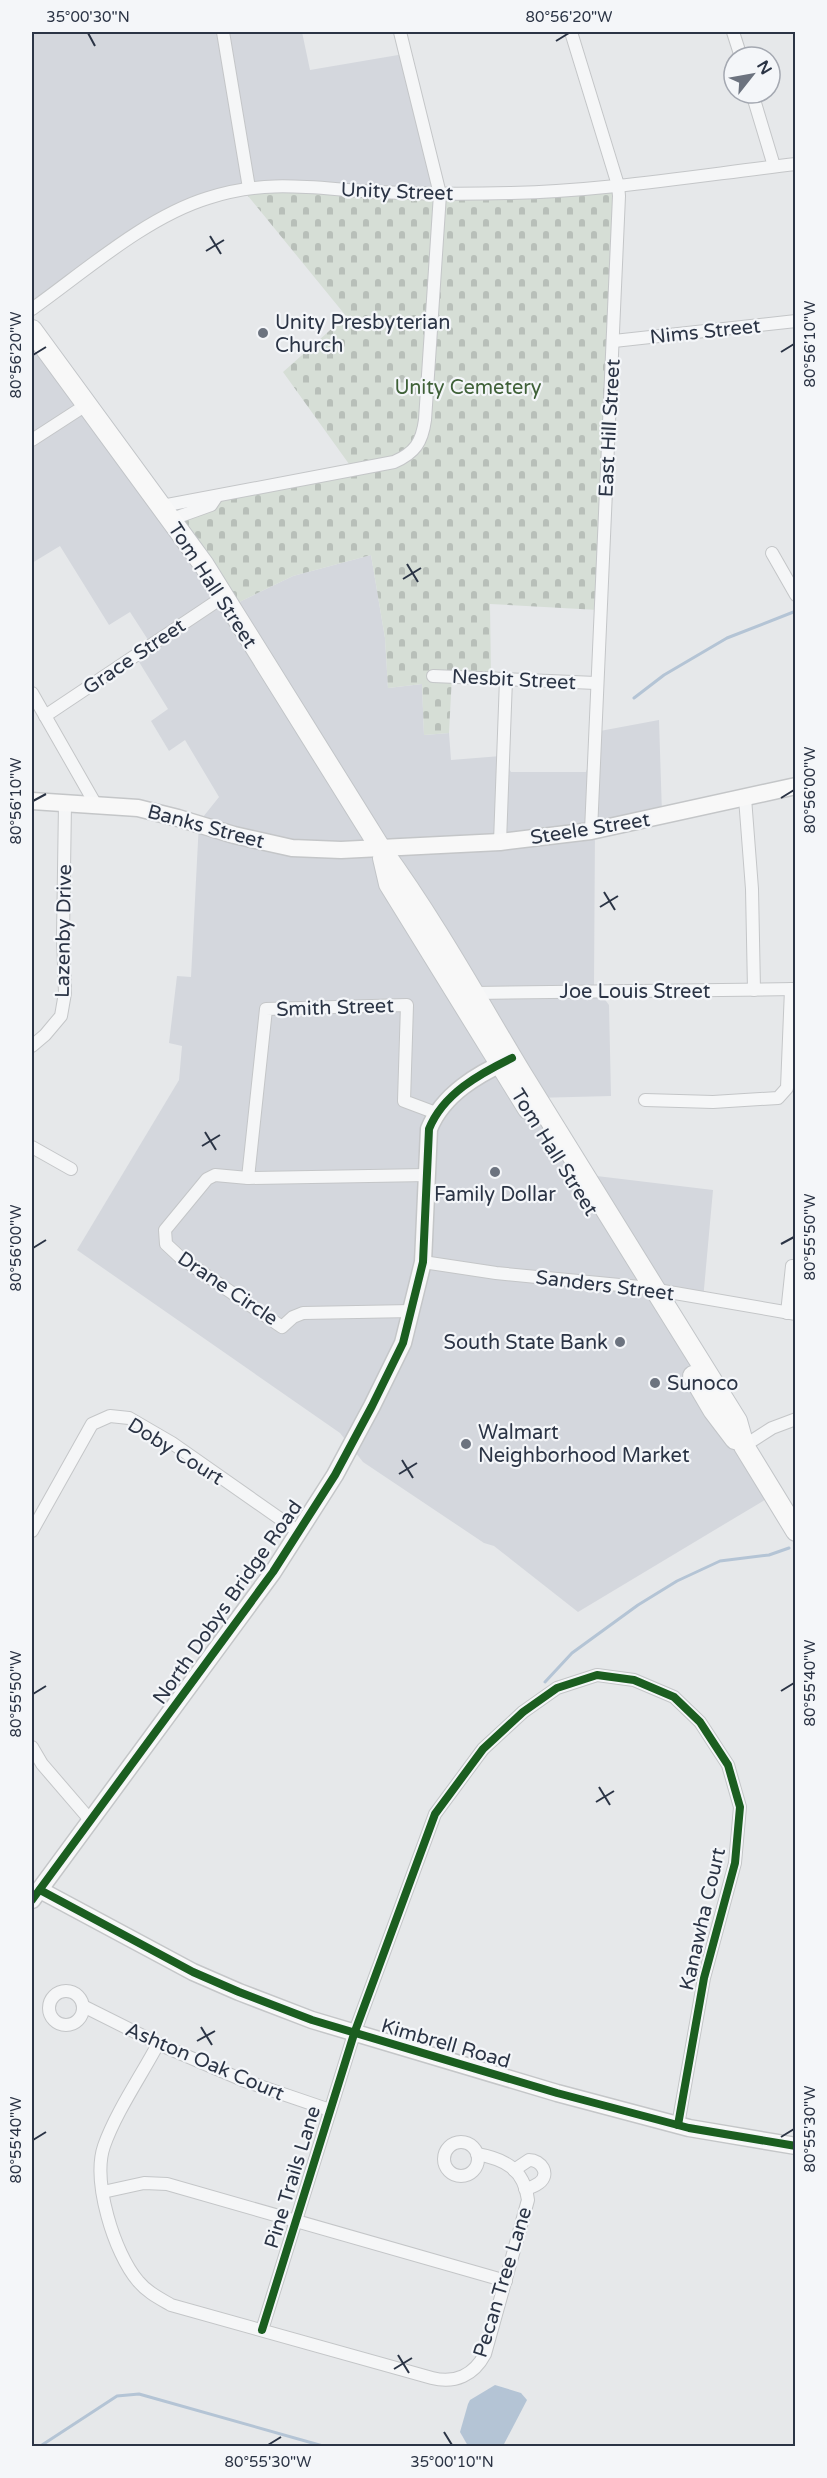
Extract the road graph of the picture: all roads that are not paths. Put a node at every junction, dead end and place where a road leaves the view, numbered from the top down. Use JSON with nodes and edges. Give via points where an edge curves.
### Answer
{"nodes":[{"id":1,"x":223,"y":32,"type":"edge"},
{"id":2,"x":400,"y":32,"type":"edge"},
{"id":3,"x":571,"y":32,"type":"edge"},
{"id":4,"x":756,"y":105,"type":"edge"},
{"id":5,"x":795,"y":164,"type":"edge"},
{"id":6,"x":774,"y":166,"type":"junction"},
{"id":7,"x":618,"y":185,"type":"junction"},
{"id":8,"x":249,"y":188,"type":"junction"},
{"id":9,"x":440,"y":194,"type":"junction"},
{"id":10,"x":32,"y":309,"type":"edge"},
{"id":11,"x":795,"y":321,"type":"edge"},
{"id":12,"x":32,"y":330,"type":"edge"},
{"id":13,"x":614,"y":341,"type":"junction"},
{"id":14,"x":86,"y":405,"type":"junction"},
{"id":15,"x":32,"y":440,"type":"edge"},
{"id":16,"x":167,"y":513,"type":"junction"},
{"id":17,"x":772,"y":554,"type":"dead end"},
{"id":18,"x":795,"y":595,"type":"edge"},
{"id":19,"x":224,"y":597,"type":"junction"},
{"id":20,"x":433,"y":676,"type":"dead end"},
{"id":21,"x":506,"y":679,"type":"junction"},
{"id":22,"x":596,"y":683,"type":"junction"},
{"id":23,"x":32,"y":693,"type":"edge"},
{"id":24,"x":45,"y":716,"type":"junction"},
{"id":25,"x":795,"y":786,"type":"edge"},
{"id":26,"x":745,"y":798,"type":"junction"},
{"id":27,"x":32,"y":801,"type":"edge"},
{"id":28,"x":65,"y":803,"type":"junction"},
{"id":29,"x":96,"y":805,"type":"junction"},
{"id":30,"x":591,"y":831,"type":"junction"},
{"id":31,"x":500,"y":842,"type":"junction"},
{"id":32,"x":381,"y":849,"type":"junction"},
{"id":33,"x":793,"y":989,"type":"edge"},
{"id":34,"x":754,"y":990,"type":"junction"},
{"id":35,"x":474,"y":993,"type":"junction"},
{"id":36,"x":32,"y":1046,"type":"edge"},
{"id":37,"x":506,"y":1061,"type":"junction"},
{"id":38,"x":645,"y":1100,"type":"dead end"},
{"id":39,"x":436,"y":1113,"type":"junction"},
{"id":40,"x":32,"y":1147,"type":"edge"},
{"id":41,"x":71,"y":1168,"type":"dead end"},
{"id":42,"x":427,"y":1175,"type":"junction"},
{"id":43,"x":248,"y":1178,"type":"junction"},
{"id":44,"x":423,"y":1262,"type":"junction"},
{"id":45,"x":792,"y":1266,"type":"dead end"},
{"id":46,"x":648,"y":1288,"type":"junction"},
{"id":47,"x":412,"y":1311,"type":"junction"},
{"id":48,"x":791,"y":1313,"type":"edge"},
{"id":49,"x":795,"y":1419,"type":"edge"},
{"id":50,"x":744,"y":1446,"type":"junction"},
{"id":51,"x":32,"y":1531,"type":"edge"},
{"id":52,"x":795,"y":1531,"type":"edge"},
{"id":53,"x":299,"y":1532,"type":"junction"},
{"id":54,"x":32,"y":1747,"type":"edge"},
{"id":55,"x":91,"y":1821,"type":"junction"},
{"id":56,"x":36,"y":1895,"type":"edge"},
{"id":57,"x":83,"y":2006,"type":"dead end"},
{"id":58,"x":354,"y":2034,"type":"junction"},
{"id":59,"x":158,"y":2044,"type":"junction"},
{"id":60,"x":330,"y":2110,"type":"junction"},
{"id":61,"x":678,"y":2125,"type":"junction"},
{"id":62,"x":795,"y":2145,"type":"edge"},
{"id":63,"x":477,"y":2154,"type":"dead end"},
{"id":64,"x":514,"y":2170,"type":"junction"},
{"id":65,"x":525,"y":2189,"type":"junction"},
{"id":66,"x":103,"y":2192,"type":"junction"},
{"id":67,"x":296,"y":2220,"type":"junction"},
{"id":68,"x":506,"y":2281,"type":"junction"},
{"id":69,"x":262,"y":2330,"type":"junction"}],
"edges":[{"from":1,"to":8,"type":"street"},
{"from":2,"to":9,"type":"street"},
{"from":3,"to":7,"type":"street","name":"East Hill Street"},
{"from":4,"to":6,"type":"street"},
{"from":5,"to":6,"type":"street","name":"Unity Street"},
{"from":6,"to":7,"type":"street","name":"Unity Street"},
{"from":7,"to":9,"type":"street","name":"Unity Street"},
{"from":7,"to":13,"type":"street","name":"East Hill Street"},
{"from":8,"to":9,"type":"street","name":"Unity Street","via":[[291,184]]},
{"from":8,"to":10,"type":"street","name":"Unity Street","via":[[208,198],[164,217]]},
{"from":9,"to":16,"type":"street","via":[[424,432],[414,451],[388,463],[217,496],[209,507]]},
{"from":11,"to":13,"type":"street","name":"Nims Street"},
{"from":12,"to":14,"type":"main road","name":"Tom Hall Street"},
{"from":13,"to":22,"type":"street","name":"East Hill Street"},
{"from":14,"to":15,"type":"street"},
{"from":14,"to":16,"type":"main road","name":"Tom Hall Street"},
{"from":16,"to":19,"type":"main road","name":"Tom Hall Street"},
{"from":17,"to":18,"type":"street"},
{"from":19,"to":24,"type":"street","name":"Grace Street"},
{"from":19,"to":32,"type":"main road","name":"Tom Hall Street"},
{"from":20,"to":21,"type":"street","name":"Nesbit Street"},
{"from":21,"to":22,"type":"street","name":"Nesbit Street"},
{"from":21,"to":31,"type":"street"},
{"from":22,"to":30,"type":"street","name":"East Hill Street"},
{"from":23,"to":24,"type":"street"},
{"from":24,"to":29,"type":"street"},
{"from":25,"to":26,"type":"street","name":"Steele Street"},
{"from":26,"to":30,"type":"street","name":"Steele Street"},
{"from":26,"to":34,"type":"street"},
{"from":27,"to":28,"type":"street","name":"Banks Street"},
{"from":28,"to":29,"type":"street","name":"Banks Street"},
{"from":28,"to":36,"type":"street","name":"Lazenby Drive","via":[[65,993],[61,1016]]},
{"from":29,"to":32,"type":"street","name":"Banks Street","via":[[138,808],[292,848]]},
{"from":30,"to":31,"type":"street","name":"Steele Street"},
{"from":31,"to":32,"type":"street","name":"Steele Street"},
{"from":32,"to":35,"type":"main road","name":"Tom Hall Street"},
{"from":32,"to":37,"type":"main road","name":"Tom Hall Street","via":[[389,884]]},
{"from":33,"to":34,"type":"street","name":"Joe Louis Street"},
{"from":33,"to":38,"type":"street","via":[[787,1088],[778,1098],[713,1102]]},
{"from":34,"to":35,"type":"street","name":"Joe Louis Street"},
{"from":35,"to":37,"type":"main road","name":"Tom Hall Street"},
{"from":37,"to":39,"type":"street","via":[[448,1098]]},
{"from":37,"to":46,"type":"main road","name":"Tom Hall Street"},
{"from":39,"to":42,"type":"street","name":"North Dobys Bridge Road","via":[[429,1129]]},
{"from":39,"to":43,"type":"street","name":"Smith Street","via":[[404,1101],[407,1005],[266,1009]]},
{"from":40,"to":41,"type":"street"},
{"from":42,"to":43,"type":"street"},
{"from":42,"to":44,"type":"street","name":"North Dobys Bridge Road"},
{"from":43,"to":47,"type":"street","name":"Drane Circle","via":[[215,1175],[207,1179],[165,1230],[166,1244],[282,1327],[303,1313]]},
{"from":44,"to":46,"type":"street","name":"Sanders Street"},
{"from":44,"to":47,"type":"street","name":"North Dobys Bridge Road"},
{"from":45,"to":48,"type":"street","name":"Sanders Street"},
{"from":46,"to":48,"type":"street","name":"Sanders Street"},
{"from":46,"to":50,"type":"main road","name":"Tom Hall Street","via":[[737,1421]]},
{"from":47,"to":53,"type":"street","name":"North Dobys Bridge Road","via":[[403,1343],[372,1406]]},
{"from":49,"to":50,"type":"street"},
{"from":50,"to":52,"type":"main road","name":"Tom Hall Street"},
{"from":51,"to":53,"type":"street","name":"Doby Court","via":[[92,1425],[110,1416],[129,1418],[172,1443]]},
{"from":53,"to":55,"type":"street","name":"North Dobys Bridge Road"},
{"from":54,"to":55,"type":"street"},
{"from":55,"to":56,"type":"street","name":"North Dobys Bridge Road"},
{"from":56,"to":58,"type":"street","name":"Kimbrell Road","via":[[202,1976]]},
{"from":57,"to":59,"type":"street","name":"Ashton Oak Court"},
{"from":58,"to":60,"type":"street","name":"Pine Trails Lane"},
{"from":58,"to":61,"type":"street","name":"Kimbrell Road"},
{"from":58,"to":61,"type":"street","name":"Kanawha Court","via":[[435,1815],[483,1749],[523,1712],[558,1688],[597,1675],[634,1680],[674,1697],[700,1722],[728,1765],[740,1807],[735,1863],[704,1978]]},
{"from":59,"to":60,"type":"street","name":"Ashton Oak Court","via":[[245,2081]]},
{"from":59,"to":66,"type":"street","name":"Pecan Tree Lane","via":[[104,2146],[100,2175]]},
{"from":60,"to":67,"type":"street","name":"Pine Trails Lane"},
{"from":61,"to":62,"type":"street","name":"Kimbrell Road"},
{"from":63,"to":64,"type":"street","via":[[505,2162]]},
{"from":64,"to":65,"type":"street","name":"Pecan Tree Lane"},
{"from":64,"to":65,"type":"street","name":"Pecan Tree Lane","via":[[525,2161],[534,2160],[543,2168],[543,2180]]},
{"from":65,"to":68,"type":"street","name":"Pecan Tree Lane","via":[[527,2208]]},
{"from":66,"to":67,"type":"street","via":[[156,2183]]},
{"from":66,"to":69,"type":"street","name":"Pecan Tree Lane","via":[[120,2252],[146,2289],[171,2305]]},
{"from":67,"to":68,"type":"street"},
{"from":67,"to":69,"type":"street","name":"Pine Trails Lane"},
{"from":68,"to":69,"type":"street","name":"Pecan Tree Lane","via":[[485,2354],[474,2369],[455,2379],[432,2378]]}]}
